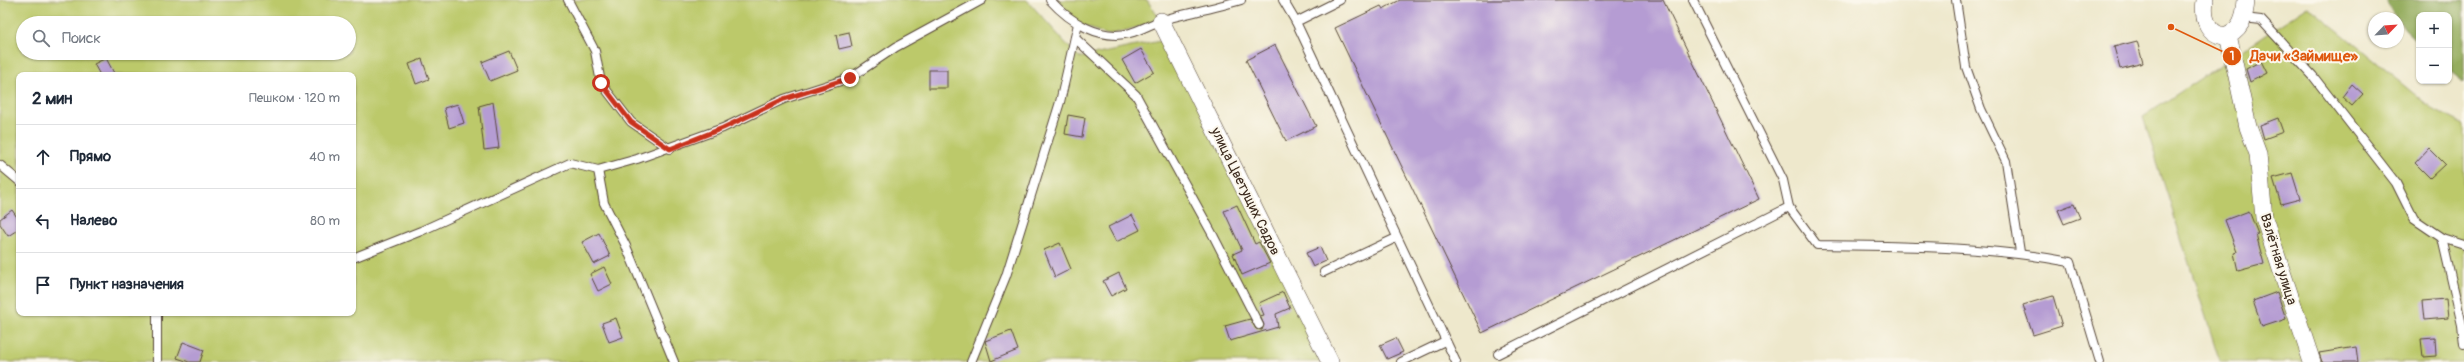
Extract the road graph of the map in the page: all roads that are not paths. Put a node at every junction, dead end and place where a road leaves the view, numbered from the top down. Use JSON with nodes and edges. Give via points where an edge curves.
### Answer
{"nodes":[{"id":1,"x":568,"y":0,"type":"edge"},
{"id":2,"x":982,"y":0,"type":"edge"},
{"id":3,"x":1050,"y":0,"type":"edge"},
{"id":4,"x":1241,"y":0,"type":"edge"},
{"id":5,"x":1283,"y":0,"type":"edge"},
{"id":6,"x":1340,"y":0,"type":"edge"},
{"id":7,"x":1693,"y":0,"type":"edge"},
{"id":8,"x":1956,"y":0,"type":"edge"},
{"id":9,"x":2205,"y":0,"type":"edge"},
{"id":10,"x":2246,"y":0,"type":"edge"},
{"id":11,"x":2244,"y":18,"type":"junction"},
{"id":12,"x":1161,"y":21,"type":"junction"},
{"id":13,"x":1296,"y":22,"type":"junction"},
{"id":14,"x":1078,"y":24,"type":"junction"},
{"id":15,"x":2228,"y":35,"type":"junction"},
{"id":16,"x":1075,"y":38,"type":"junction"},
{"id":17,"x":670,"y":149,"type":"junction"},
{"id":18,"x":0,"y":165,"type":"edge"},
{"id":19,"x":598,"y":170,"type":"junction"},
{"id":20,"x":16,"y":178,"type":"edge"},
{"id":21,"x":1789,"y":207,"type":"junction"},
{"id":22,"x":1396,"y":238,"type":"junction"},
{"id":23,"x":2442,"y":238,"type":"junction"},
{"id":24,"x":2464,"y":245,"type":"edge"},
{"id":25,"x":2020,"y":252,"type":"junction"},
{"id":26,"x":356,"y":257,"type":"edge"},
{"id":27,"x":1324,"y":272,"type":"dead end"},
{"id":28,"x":157,"y":316,"type":"edge"},
{"id":29,"x":1259,"y":325,"type":"dead end"},
{"id":30,"x":1445,"y":341,"type":"junction"},
{"id":31,"x":2464,"y":344,"type":"edge"},
{"id":32,"x":1498,"y":354,"type":"dead end"},
{"id":33,"x":157,"y":362,"type":"edge"},
{"id":34,"x":674,"y":362,"type":"edge"},
{"id":35,"x":971,"y":362,"type":"edge"},
{"id":36,"x":1330,"y":362,"type":"edge"},
{"id":37,"x":1400,"y":362,"type":"edge"},
{"id":38,"x":1456,"y":362,"type":"edge"},
{"id":39,"x":2100,"y":362,"type":"edge"},
{"id":40,"x":2312,"y":362,"type":"edge"}],
"edges":[{"from":1,"to":17,"type":"lane","via":[[594,50],[601,83],[631,122]]},
{"from":2,"to":17,"type":"lane","via":[[896,47],[850,78],[784,99],[723,128]]},
{"from":3,"to":14,"type":"lane"},
{"from":4,"to":12,"type":"lane"},
{"from":5,"to":13,"type":"lane"},
{"from":6,"to":13,"type":"lane"},
{"from":7,"to":21,"type":"lane","via":[[1782,180]]},
{"from":8,"to":25,"type":"lane","via":[[1966,67],[2006,161]]},
{"from":9,"to":15,"type":"street","via":[[2204,11],[2210,30],[2216,35]]},
{"from":10,"to":11,"type":"street"},
{"from":11,"to":15,"type":"street","via":[[2235,31]]},
{"from":11,"to":23,"type":"lane","via":[[2261,20],[2302,65],[2396,183],[2414,219]]},
{"from":12,"to":14,"type":"lane","via":[[1130,33],[1108,35],[1091,31]]},
{"from":12,"to":36,"type":"street","name":"улица Цветущих Садов"},
{"from":13,"to":22,"type":"lane"},
{"from":14,"to":16,"type":"lane"},
{"from":15,"to":40,"type":"street","name":"Взлётная улица","via":[[2248,127],[2258,154],[2264,218]]},
{"from":16,"to":29,"type":"lane","via":[[1136,94],[1214,236]]},
{"from":16,"to":35,"type":"lane","via":[[1060,102],[1006,276]]},
{"from":17,"to":19,"type":"lane"},
{"from":18,"to":20,"type":"lane"},
{"from":19,"to":26,"type":"lane","via":[[570,163],[421,231]]},
{"from":19,"to":34,"type":"lane","via":[[604,203],[626,246]]},
{"from":21,"to":25,"type":"lane","via":[[1817,245],[1934,247]]},
{"from":21,"to":32,"type":"lane"},
{"from":22,"to":27,"type":"lane"},
{"from":22,"to":30,"type":"lane"},
{"from":23,"to":24,"type":"lane"},
{"from":23,"to":31,"type":"lane"},
{"from":25,"to":39,"type":"lane","via":[[2070,262]]},
{"from":28,"to":33,"type":"lane"},
{"from":30,"to":37,"type":"lane"},
{"from":30,"to":38,"type":"lane"}]}
